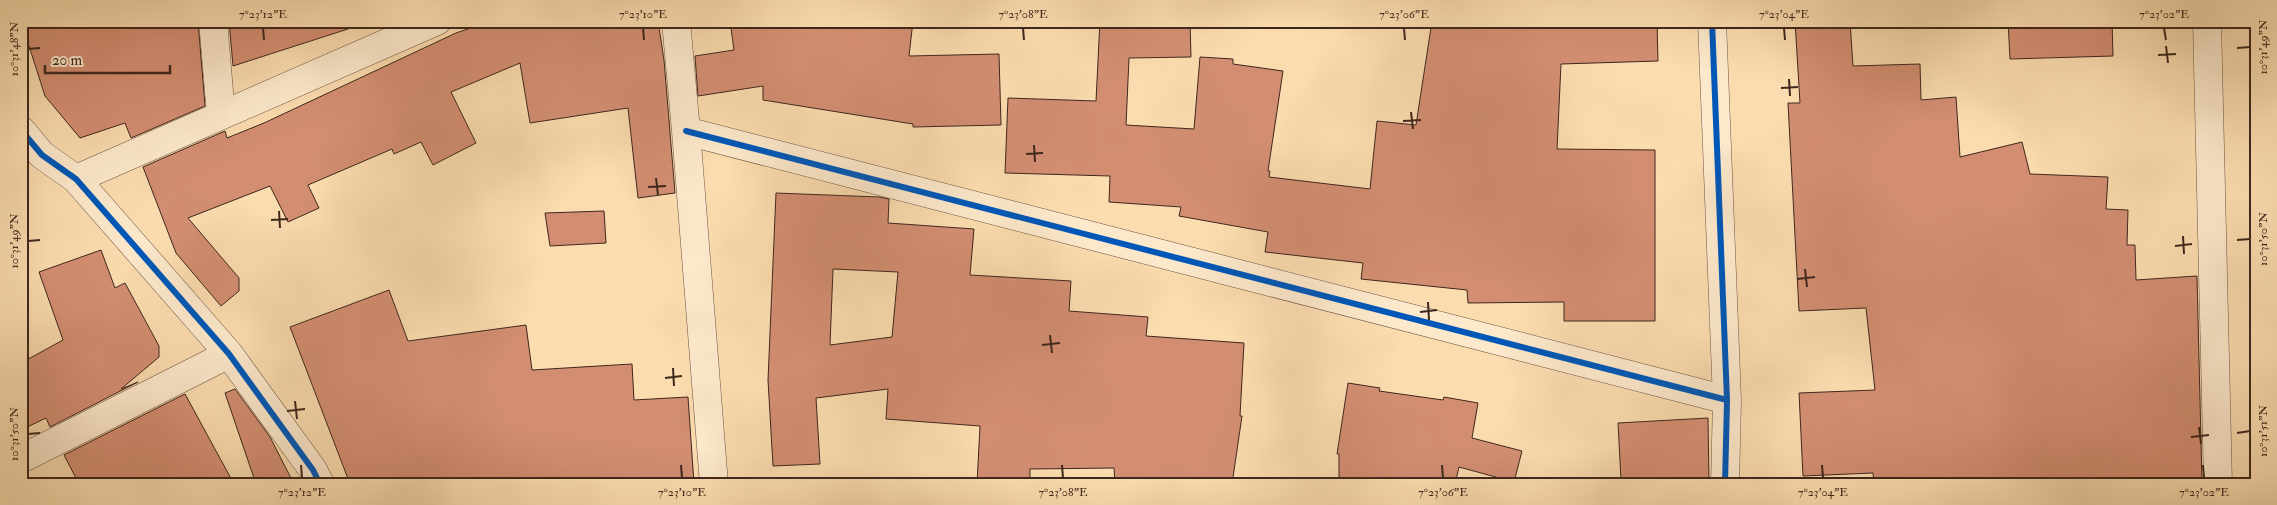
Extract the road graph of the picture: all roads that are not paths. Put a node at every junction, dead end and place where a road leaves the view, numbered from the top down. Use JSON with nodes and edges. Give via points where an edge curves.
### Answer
{"nodes":[{"id":1,"x":213,"y":21,"type":"edge"},
{"id":2,"x":437,"y":21,"type":"edge"},
{"id":3,"x":676,"y":21,"type":"edge"},
{"id":4,"x":1712,"y":21,"type":"edge"},
{"id":5,"x":2207,"y":21,"type":"edge"},
{"id":6,"x":222,"y":115,"type":"junction"},
{"id":7,"x":21,"y":130,"type":"edge"},
{"id":8,"x":686,"y":131,"type":"junction"},
{"id":9,"x":76,"y":178,"type":"junction"},
{"id":10,"x":229,"y":354,"type":"junction"},
{"id":11,"x":1727,"y":400,"type":"junction"},
{"id":12,"x":21,"y":459,"type":"edge"},
{"id":13,"x":320,"y":484,"type":"edge"},
{"id":14,"x":714,"y":484,"type":"edge"},
{"id":15,"x":1726,"y":484,"type":"edge"},
{"id":16,"x":2218,"y":484,"type":"edge"}],
"edges":[{"from":1,"to":6,"type":"street"},
{"from":2,"to":6,"type":"street"},
{"from":3,"to":8,"type":"street"},
{"from":4,"to":11,"type":"street"},
{"from":5,"to":16,"type":"street"},
{"from":6,"to":9,"type":"street"},
{"from":7,"to":9,"type":"street","via":[[42,154]]},
{"from":8,"to":11,"type":"street"},
{"from":8,"to":14,"type":"street"},
{"from":9,"to":10,"type":"street"},
{"from":10,"to":12,"type":"street"},
{"from":10,"to":13,"type":"street"},
{"from":11,"to":15,"type":"street"}]}
